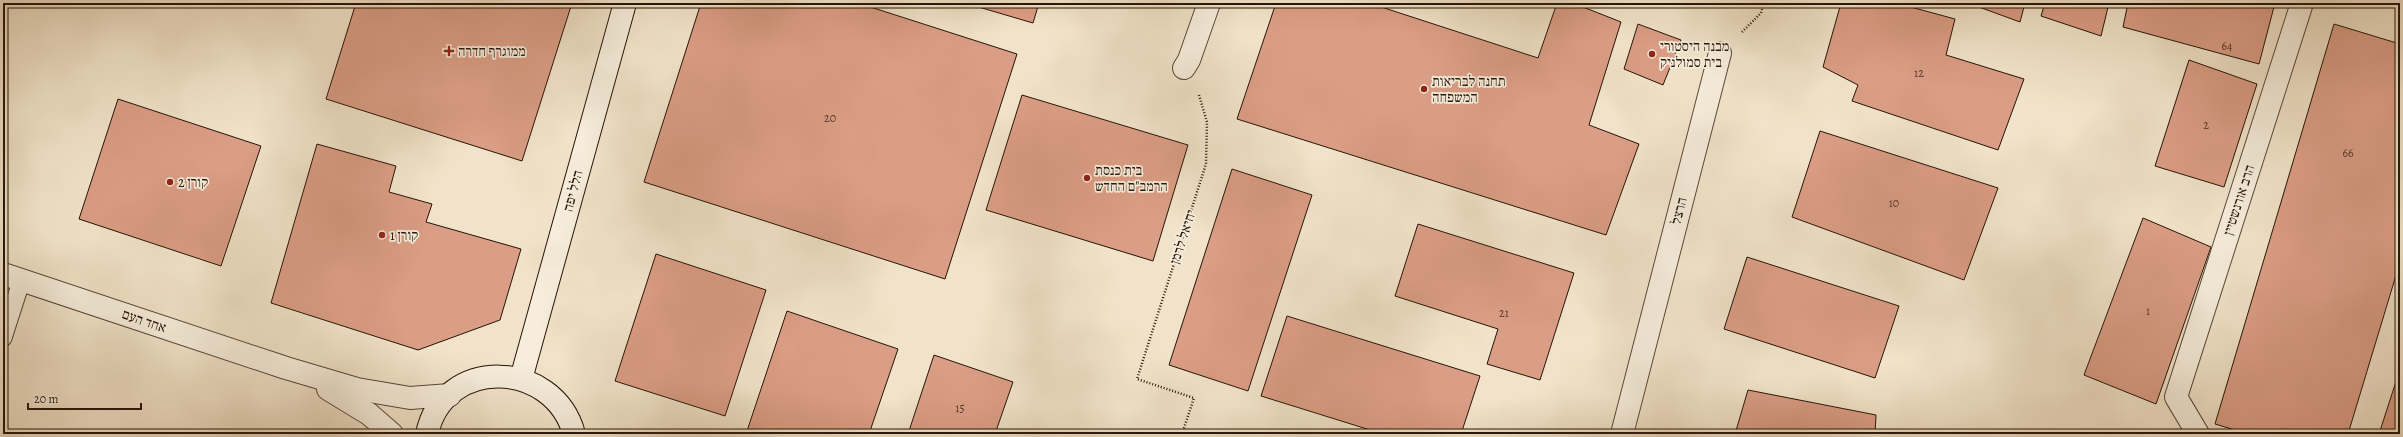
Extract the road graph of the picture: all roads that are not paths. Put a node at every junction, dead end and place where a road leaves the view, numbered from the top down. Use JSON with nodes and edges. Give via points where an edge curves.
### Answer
{"nodes":[{"id":1,"x":625,"y":3,"type":"edge"},
{"id":2,"x":1209,"y":3,"type":"edge"},
{"id":3,"x":2302,"y":3,"type":"edge"},
{"id":4,"x":1720,"y":53,"type":"road end"},
{"id":5,"x":1184,"y":68,"type":"road end"},
{"id":6,"x":12,"y":277,"type":"edge"},
{"id":7,"x":3,"y":338,"type":"edge"},
{"id":8,"x":286,"y":368,"type":"junction"},
{"id":9,"x":520,"y":379,"type":"junction"},
{"id":10,"x":450,"y":395,"type":"junction"},
{"id":11,"x":578,"y":430,"type":"edge"},
{"id":12,"x":392,"y":434,"type":"edge"},
{"id":13,"x":427,"y":434,"type":"edge"},
{"id":14,"x":1622,"y":434,"type":"edge"},
{"id":15,"x":2198,"y":434,"type":"edge"}],
"edges":[{"from":1,"to":9,"type":"street","name":"הלל יפה"},
{"from":2,"to":5,"type":"street"},
{"from":3,"to":15,"type":"street","name":"הרב אורנשטיין","via":[[2176,397]]},
{"from":4,"to":14,"type":"street","name":"הרצל"},
{"from":6,"to":7,"type":"lane"},
{"from":6,"to":8,"type":"street","name":"אחד העם"},
{"from":8,"to":10,"type":"street","name":"אחד העם","via":[[379,394],[410,398]]},
{"from":8,"to":12,"type":"street","name":"אחד העם","via":[[333,391],[369,414]]},
{"from":9,"to":10,"type":"street","via":[[494,376],[478,379]]},
{"from":9,"to":11,"type":"street","via":[[554,397]]},
{"from":10,"to":13,"type":"street","via":[[437,410]]}]}
